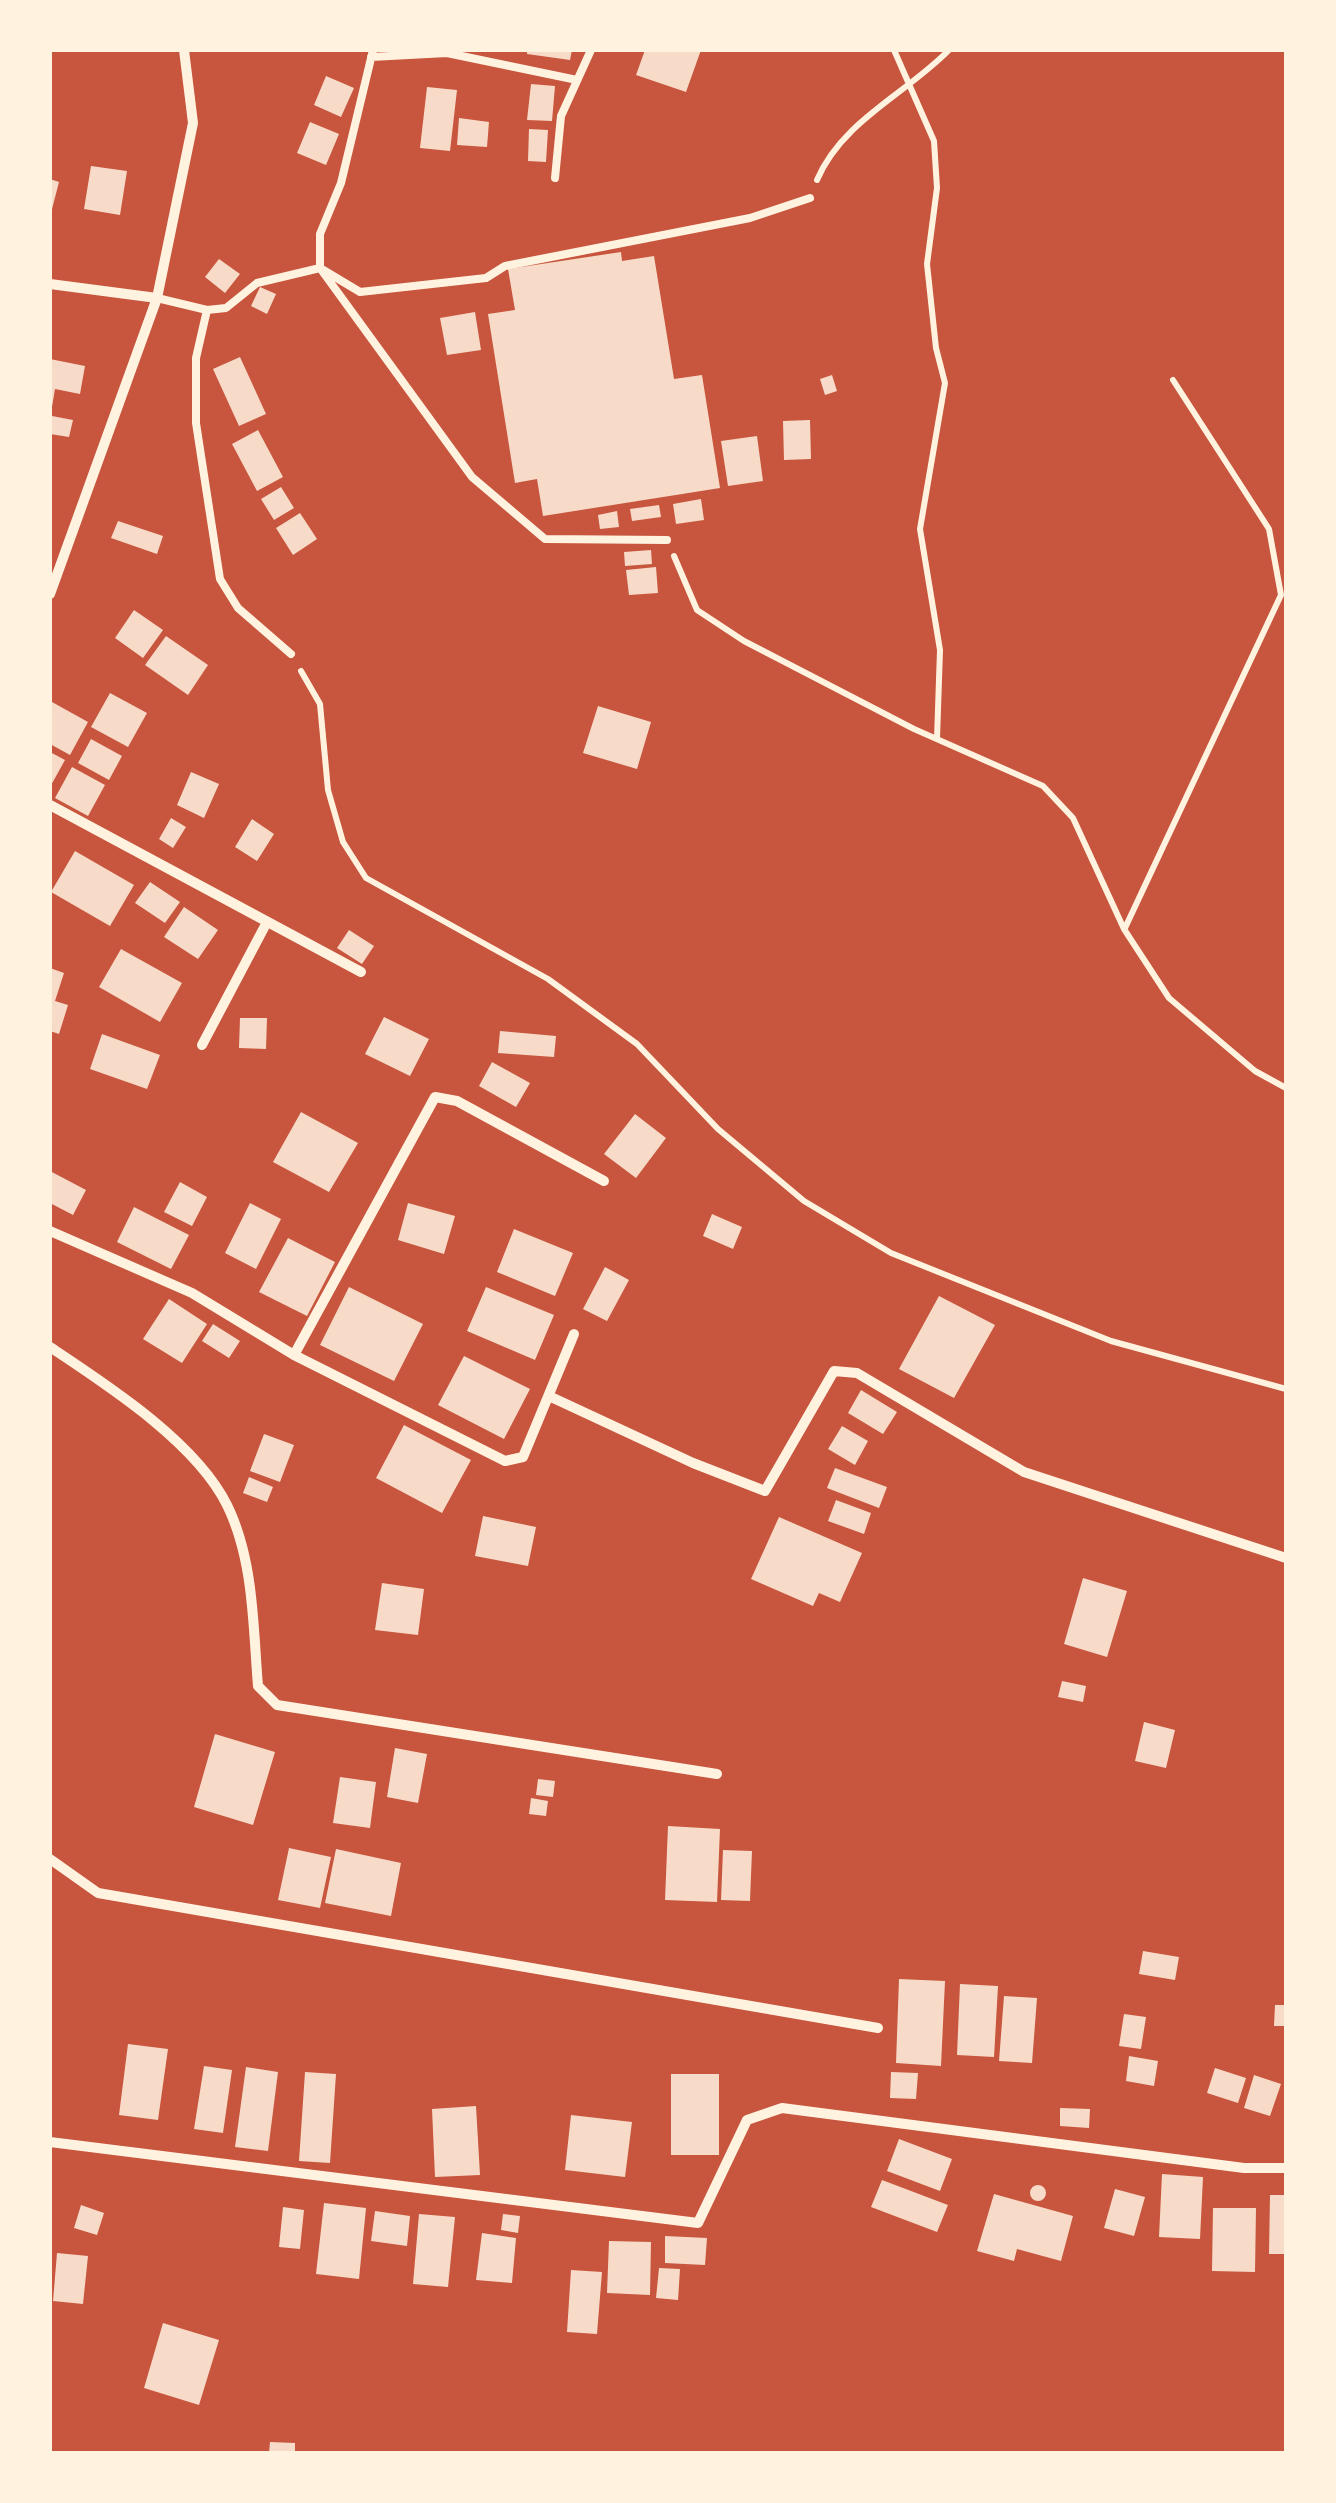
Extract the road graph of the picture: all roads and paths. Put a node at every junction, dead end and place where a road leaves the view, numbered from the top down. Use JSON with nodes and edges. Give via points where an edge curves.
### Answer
{"nodes":[{"id":1,"x":184,"y":50,"type":"edge"},
{"id":2,"x":591,"y":50,"type":"edge"},
{"id":3,"x":894,"y":50,"type":"edge"},
{"id":4,"x":950,"y":50,"type":"edge"},
{"id":5,"x":372,"y":53,"type":"edge"},
{"id":6,"x":576,"y":80,"type":"junction"},
{"id":7,"x":911,"y":87,"type":"junction"},
{"id":8,"x":554,"y":178,"type":"dead end"},
{"id":9,"x":810,"y":198,"type":"joint"},
{"id":10,"x":320,"y":268,"type":"junction"},
{"id":11,"x":50,"y":284,"type":"edge"},
{"id":12,"x":157,"y":298,"type":"junction"},
{"id":13,"x":207,"y":310,"type":"junction"},
{"id":14,"x":1173,"y":380,"type":"dead end"},
{"id":15,"x":667,"y":540,"type":"joint"},
{"id":16,"x":50,"y":594,"type":"edge"},
{"id":17,"x":1284,"y":596,"type":"edge"},
{"id":18,"x":291,"y":654,"type":"joint"},
{"id":19,"x":937,"y":739,"type":"junction"},
{"id":20,"x":50,"y":805,"type":"edge"},
{"id":21,"x":267,"y":922,"type":"junction"},
{"id":22,"x":1124,"y":929,"type":"junction"},
{"id":23,"x":361,"y":972,"type":"dead end"},
{"id":24,"x":202,"y":1044,"type":"dead end"},
{"id":25,"x":1286,"y":1088,"type":"edge"},
{"id":26,"x":604,"y":1181,"type":"dead end"},
{"id":27,"x":50,"y":1231,"type":"edge"},
{"id":28,"x":574,"y":1334,"type":"dead end"},
{"id":29,"x":50,"y":1347,"type":"edge"},
{"id":30,"x":294,"y":1355,"type":"junction"},
{"id":31,"x":1286,"y":1390,"type":"edge"},
{"id":32,"x":551,"y":1397,"type":"junction"},
{"id":33,"x":1286,"y":1558,"type":"edge"},
{"id":34,"x":718,"y":1774,"type":"dead end"},
{"id":35,"x":50,"y":1859,"type":"edge"},
{"id":36,"x":878,"y":2028,"type":"dead end"},
{"id":37,"x":50,"y":2142,"type":"edge"},
{"id":38,"x":1286,"y":2168,"type":"edge"}],
"edges":[{"from":1,"to":12,"type":"street","via":[[193,123]]},
{"from":2,"to":6,"type":"lane"},
{"from":3,"to":7,"type":"path"},
{"from":4,"to":7,"type":"path"},
{"from":5,"to":6,"type":"lane","via":[[447,53]]},
{"from":5,"to":10,"type":"lane","via":[[341,183],[320,234]]},
{"from":6,"to":8,"type":"lane","via":[[561,116]]},
{"from":7,"to":9,"type":"path","via":[[851,129],[828,155]]},
{"from":7,"to":19,"type":"path","via":[[934,141],[937,188],[928,264],[945,383],[920,528],[940,650]]},
{"from":9,"to":10,"type":"lane","via":[[731,222],[504,266],[486,278],[360,292]]},
{"from":10,"to":13,"type":"lane","via":[[257,283],[226,308]]},
{"from":10,"to":15,"type":"lane","via":[[472,477],[544,540]]},
{"from":11,"to":12,"type":"street"},
{"from":12,"to":13,"type":"lane"},
{"from":12,"to":16,"type":"street"},
{"from":13,"to":18,"type":"lane","via":[[196,358],[196,423],[220,578],[238,608]]},
{"from":14,"to":17,"type":"path","via":[[1269,529]]},
{"from":15,"to":19,"type":"path","via":[[697,610],[744,641]]},
{"from":17,"to":22,"type":"path"},
{"from":18,"to":31,"type":"path","via":[[320,704],[328,790],[343,842],[366,878],[578,1001],[637,1044],[718,1129],[804,1201],[891,1253],[1111,1341]]},
{"from":19,"to":22,"type":"path","via":[[1044,786],[1073,818]]},
{"from":20,"to":21,"type":"street"},
{"from":21,"to":23,"type":"street"},
{"from":21,"to":24,"type":"street"},
{"from":22,"to":25,"type":"path","via":[[1169,998],[1255,1071]]},
{"from":26,"to":30,"type":"street","via":[[456,1101],[434,1097]]},
{"from":27,"to":30,"type":"street","via":[[192,1293]]},
{"from":28,"to":32,"type":"street"},
{"from":29,"to":34,"type":"street","via":[[178,1442],[226,1504],[250,1583],[258,1686],[277,1705]]},
{"from":30,"to":32,"type":"street","via":[[505,1460],[523,1456]]},
{"from":32,"to":33,"type":"street","via":[[765,1491],[834,1371],[857,1373],[1024,1472]]},
{"from":35,"to":36,"type":"street","via":[[98,1893]]},
{"from":37,"to":38,"type":"street","via":[[698,2223],[746,2120],[782,2108]]}]}
